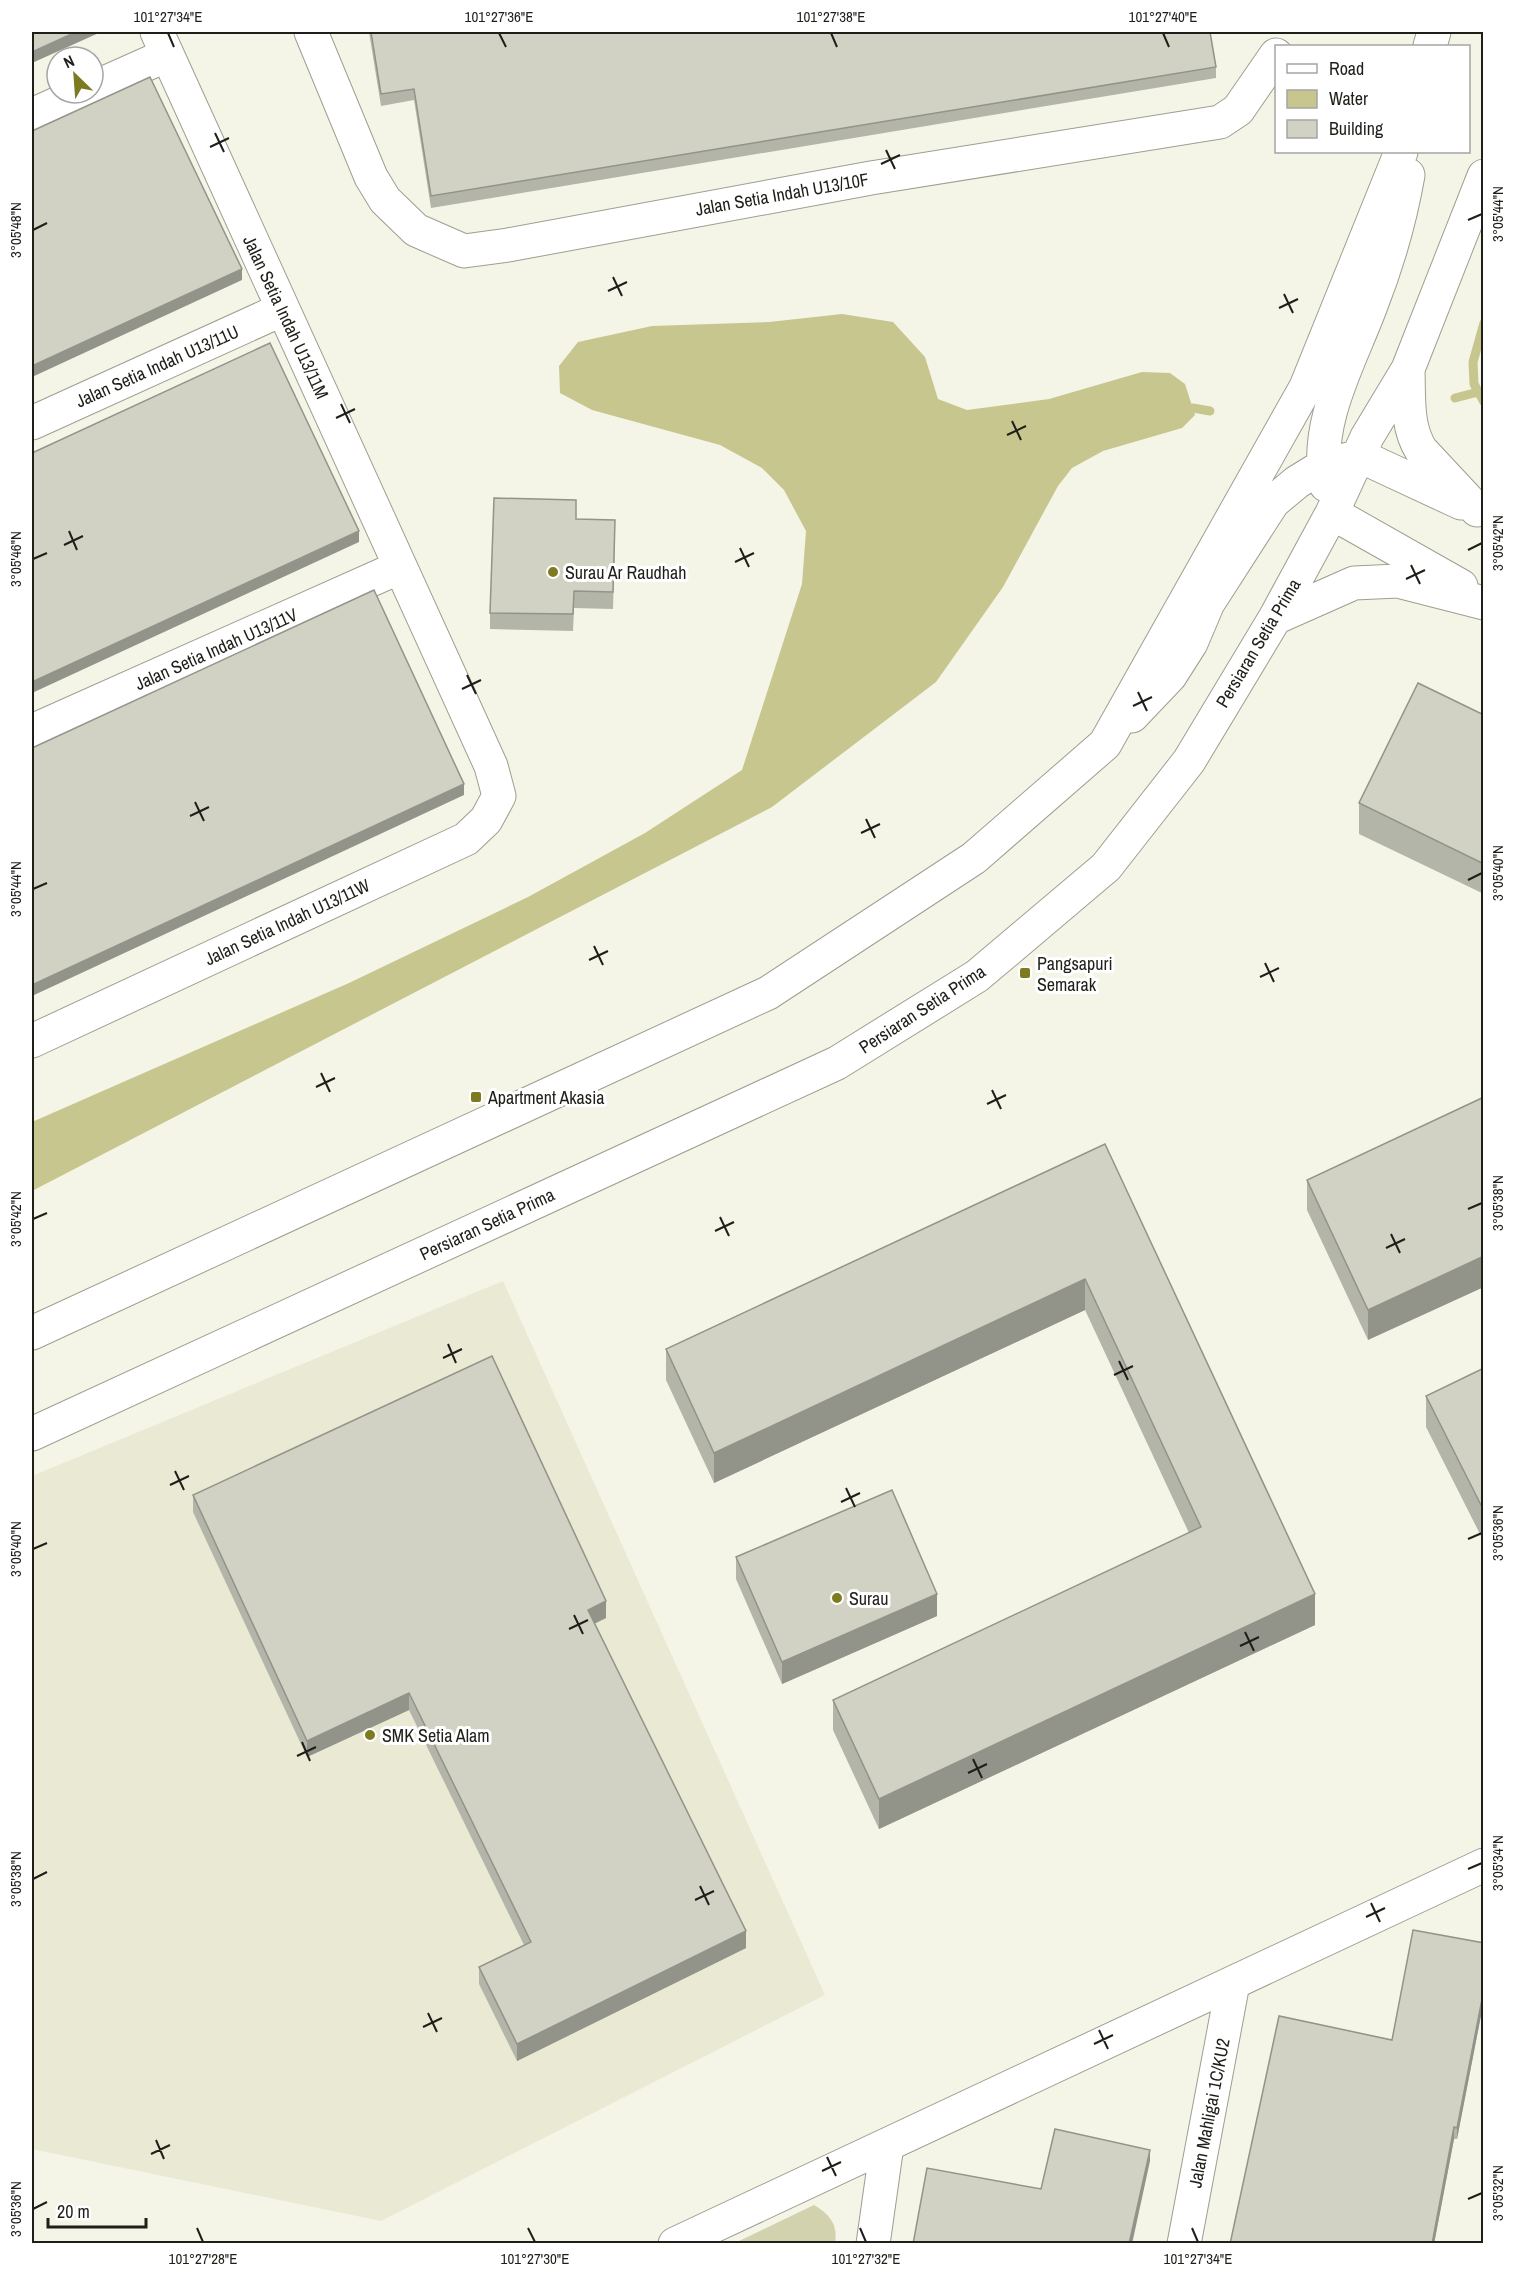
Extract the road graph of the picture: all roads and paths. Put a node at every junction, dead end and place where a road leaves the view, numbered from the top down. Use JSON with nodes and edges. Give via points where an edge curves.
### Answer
{"nodes":[{"id":1,"x":311,"y":32,"type":"edge"},
{"id":2,"x":162,"y":43,"type":"edge"},
{"id":3,"x":1275,"y":56,"type":"edge"},
{"id":4,"x":105,"y":80,"type":"edge"},
{"id":5,"x":54,"y":105,"type":"edge"},
{"id":6,"x":32,"y":115,"type":"edge"},
{"id":7,"x":1401,"y":153,"type":"edge"},
{"id":8,"x":1406,"y":153,"type":"edge"},
{"id":9,"x":1484,"y":177,"type":"edge"},
{"id":10,"x":283,"y":309,"type":"junction"},
{"id":11,"x":1408,"y":369,"type":"junction"},
{"id":12,"x":32,"y":423,"type":"edge"},
{"id":13,"x":1360,"y":456,"type":"junction"},
{"id":14,"x":1323,"y":466,"type":"junction"},
{"id":15,"x":1480,"y":512,"type":"edge"},
{"id":16,"x":1332,"y":513,"type":"junction"},
{"id":17,"x":400,"y":567,"type":"junction"},
{"id":18,"x":1484,"y":598,"type":"edge"},
{"id":19,"x":1484,"y":603,"type":"edge"},
{"id":20,"x":1275,"y":618,"type":"junction"},
{"id":21,"x":32,"y":731,"type":"edge"},
{"id":22,"x":1104,"y":744,"type":"junction"},
{"id":23,"x":490,"y":766,"type":"joint"},
{"id":24,"x":32,"y":1041,"type":"edge"},
{"id":25,"x":32,"y":1333,"type":"edge"},
{"id":26,"x":32,"y":1434,"type":"edge"},
{"id":27,"x":1484,"y":1865,"type":"edge"},
{"id":28,"x":1233,"y":1983,"type":"junction"},
{"id":29,"x":887,"y":2145,"type":"junction"},
{"id":30,"x":675,"y":2244,"type":"edge"},
{"id":31,"x":873,"y":2244,"type":"edge"},
{"id":32,"x":1184,"y":2244,"type":"edge"}],
"edges":[{"from":1,"to":3,"type":"street","name":"Jalan Setia Indah U13/10F","via":[[371,177],[385,200],[416,230],[464,251],[871,178],[1220,122],[1239,110]]},
{"from":2,"to":4,"type":"street"},
{"from":2,"to":10,"type":"street","name":"Jalan Setia Indah U13/11M"},
{"from":5,"to":6,"type":"street"},
{"from":7,"to":22,"type":"street","via":[[1305,387]]},
{"from":8,"to":14,"type":"street","via":[[1409,170],[1401,219],[1370,309],[1338,384]]},
{"from":9,"to":11,"type":"street","name":"Persiaran Setia Prima"},
{"from":10,"to":12,"type":"street","name":"Jalan Setia Indah U13/11U"},
{"from":10,"to":17,"type":"street","name":"Jalan Setia Indah U13/11M"},
{"from":11,"to":13,"type":"street","name":"Persiaran Setia Prima","via":[[1367,437]]},
{"from":11,"to":15,"type":"street","via":[[1414,439]]},
{"from":13,"to":14,"type":"street"},
{"from":13,"to":15,"type":"street"},
{"from":13,"to":16,"type":"street","name":"Persiaran Setia Prima"},
{"from":14,"to":16,"type":"street"},
{"from":14,"to":22,"type":"street","via":[[1273,502],[1208,603],[1191,643],[1170,676]]},
{"from":16,"to":18,"type":"street"},
{"from":16,"to":20,"type":"street","name":"Persiaran Setia Prima"},
{"from":17,"to":21,"type":"street","name":"Jalan Setia Indah U13/11V"},
{"from":17,"to":23,"type":"street","name":"Jalan Setia Indah U13/11M"},
{"from":19,"to":20,"type":"street","via":[[1398,581],[1354,583]]},
{"from":20,"to":26,"type":"street","name":"Persiaran Setia Prima","via":[[1189,761],[1106,867],[977,976],[837,1063]]},
{"from":22,"to":25,"type":"street","via":[[974,858],[768,993]]},
{"from":23,"to":24,"type":"street","name":"Jalan Setia Indah U13/11W","via":[[499,796],[486,820],[466,839]]},
{"from":27,"to":28,"type":"street"},
{"from":28,"to":29,"type":"street"},
{"from":28,"to":32,"type":"street","name":"Jalan Mahligai 1C/KU2"},
{"from":29,"to":30,"type":"street"},
{"from":29,"to":31,"type":"street"}]}
